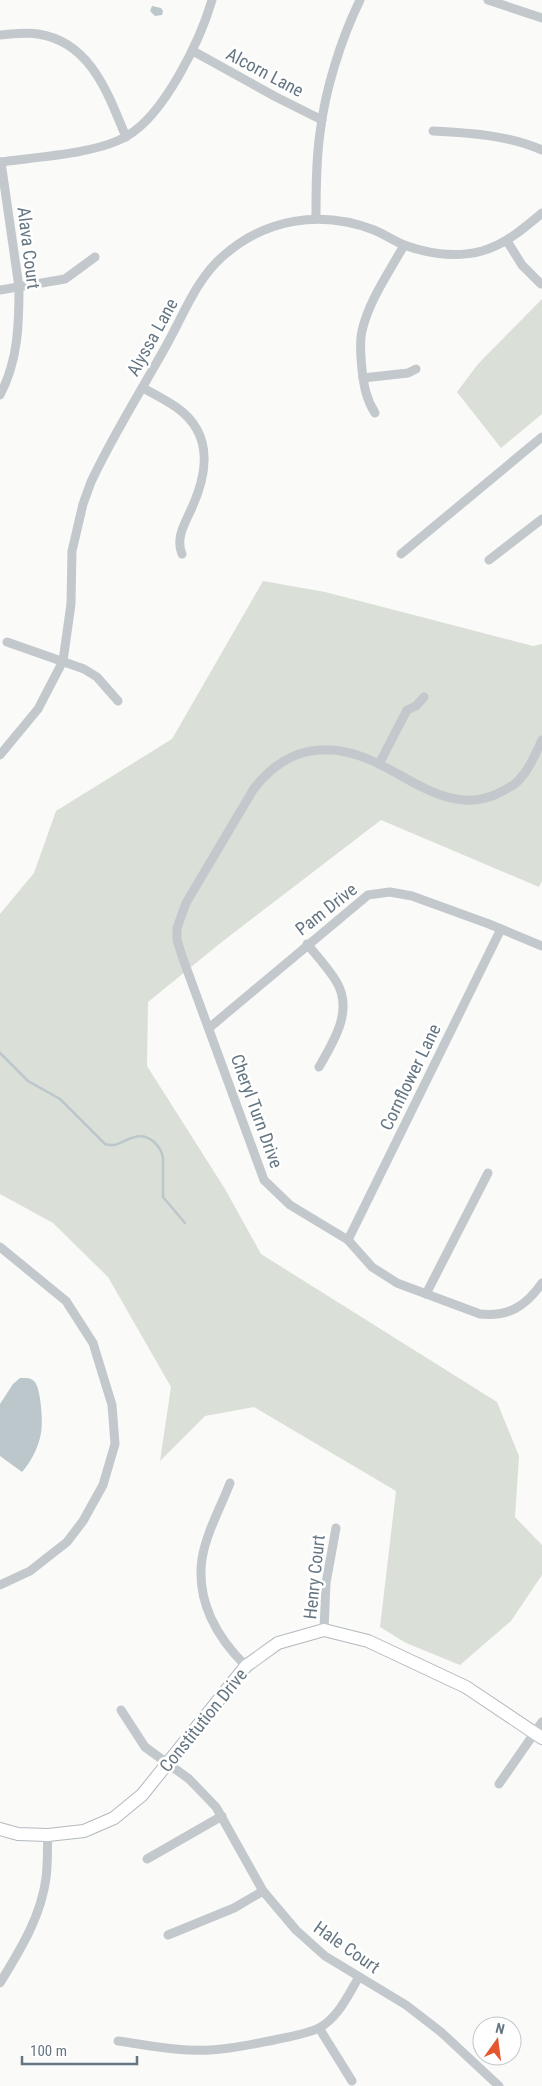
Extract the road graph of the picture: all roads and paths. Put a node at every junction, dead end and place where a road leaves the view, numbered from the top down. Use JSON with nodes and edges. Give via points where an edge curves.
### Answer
{"nodes":[{"id":1,"x":212,"y":0,"type":"edge"},
{"id":2,"x":360,"y":0,"type":"edge"},
{"id":3,"x":488,"y":0,"type":"edge"},
{"id":4,"x":542,"y":18,"type":"edge"},
{"id":5,"x":0,"y":35,"type":"edge"},
{"id":6,"x":193,"y":52,"type":"junction"},
{"id":7,"x":322,"y":120,"type":"junction"},
{"id":8,"x":434,"y":131,"type":"dead end"},
{"id":9,"x":126,"y":137,"type":"junction"},
{"id":10,"x":542,"y":150,"type":"edge"},
{"id":11,"x":1,"y":162,"type":"edge"},
{"id":12,"x":542,"y":213,"type":"edge"},
{"id":13,"x":316,"y":218,"type":"junction"},
{"id":14,"x":507,"y":241,"type":"junction"},
{"id":15,"x":404,"y":245,"type":"junction"},
{"id":16,"x":95,"y":257,"type":"dead end"},
{"id":17,"x":541,"y":284,"type":"edge"},
{"id":18,"x":19,"y":287,"type":"junction"},
{"id":19,"x":0,"y":290,"type":"edge"},
{"id":20,"x":416,"y":369,"type":"dead end"},
{"id":21,"x":363,"y":378,"type":"junction"},
{"id":22,"x":142,"y":388,"type":"junction"},
{"id":23,"x":0,"y":395,"type":"edge"},
{"id":24,"x":375,"y":413,"type":"dead end"},
{"id":25,"x":542,"y":437,"type":"edge"},
{"id":26,"x":542,"y":519,"type":"edge"},
{"id":27,"x":182,"y":554,"type":"dead end"},
{"id":28,"x":401,"y":554,"type":"dead end"},
{"id":29,"x":490,"y":560,"type":"dead end"},
{"id":30,"x":7,"y":642,"type":"dead end"},
{"id":31,"x":63,"y":661,"type":"junction"},
{"id":32,"x":424,"y":697,"type":"dead end"},
{"id":33,"x":118,"y":701,"type":"dead end"},
{"id":34,"x":542,"y":740,"type":"edge"},
{"id":35,"x":0,"y":756,"type":"edge"},
{"id":36,"x":380,"y":764,"type":"junction"},
{"id":37,"x":501,"y":929,"type":"junction"},
{"id":38,"x":308,"y":944,"type":"junction"},
{"id":39,"x":542,"y":946,"type":"edge"},
{"id":40,"x":209,"y":1028,"type":"junction"},
{"id":41,"x":319,"y":1067,"type":"dead end"},
{"id":42,"x":488,"y":1173,"type":"dead end"},
{"id":43,"x":348,"y":1240,"type":"junction"},
{"id":44,"x":0,"y":1248,"type":"edge"},
{"id":45,"x":542,"y":1283,"type":"edge"},
{"id":46,"x":426,"y":1294,"type":"junction"},
{"id":47,"x":230,"y":1483,"type":"dead end"},
{"id":48,"x":336,"y":1528,"type":"dead end"},
{"id":49,"x":0,"y":1585,"type":"edge"},
{"id":50,"x":324,"y":1630,"type":"junction"},
{"id":51,"x":246,"y":1666,"type":"junction"},
{"id":52,"x":121,"y":1710,"type":"dead end"},
{"id":53,"x":542,"y":1722,"type":"edge"},
{"id":54,"x":538,"y":1735,"type":"edge"},
{"id":55,"x":167,"y":1763,"type":"junction"},
{"id":56,"x":499,"y":1784,"type":"dead end"},
{"id":57,"x":222,"y":1816,"type":"junction"},
{"id":58,"x":0,"y":1829,"type":"edge"},
{"id":59,"x":48,"y":1835,"type":"junction"},
{"id":60,"x":147,"y":1859,"type":"dead end"},
{"id":61,"x":263,"y":1891,"type":"junction"},
{"id":62,"x":168,"y":1935,"type":"dead end"},
{"id":63,"x":359,"y":1977,"type":"junction"},
{"id":64,"x":0,"y":1982,"type":"edge"},
{"id":65,"x":319,"y":2028,"type":"junction"},
{"id":66,"x":118,"y":2041,"type":"dead end"},
{"id":67,"x":352,"y":2081,"type":"dead end"},
{"id":68,"x":499,"y":2086,"type":"edge"}],
"edges":[{"from":1,"to":6,"type":"street"},
{"from":2,"to":7,"type":"street","via":[[340,49]]},
{"from":3,"to":4,"type":"street"},
{"from":5,"to":9,"type":"street","via":[[46,35],[78,51],[102,82]]},
{"from":6,"to":7,"type":"street","name":"Alcorn Lane"},
{"from":6,"to":9,"type":"street","via":[[156,110]]},
{"from":7,"to":13,"type":"street"},
{"from":8,"to":10,"type":"street","via":[[502,137]]},
{"from":9,"to":11,"type":"street","via":[[96,147]]},
{"from":11,"to":18,"type":"street","name":"Alava Court"},
{"from":12,"to":14,"type":"street","name":"Alyssa Lane"},
{"from":13,"to":15,"type":"street","name":"Alyssa Lane","via":[[344,220]]},
{"from":13,"to":22,"type":"street","name":"Alyssa Lane","via":[[256,234],[220,258],[195,292]]},
{"from":14,"to":15,"type":"street","name":"Alyssa Lane","via":[[482,251],[452,255]]},
{"from":14,"to":17,"type":"street"},
{"from":15,"to":21,"type":"street","via":[[378,290],[365,321],[360,347]]},
{"from":16,"to":18,"type":"street","via":[[68,278]]},
{"from":18,"to":19,"type":"street"},
{"from":18,"to":23,"type":"street","name":"Alava Court","via":[[16,348]]},
{"from":20,"to":21,"type":"street","via":[[408,373]]},
{"from":21,"to":24,"type":"street"},
{"from":22,"to":27,"type":"street","via":[[184,414],[202,441],[204,470],[199,492],[180,537]]},
{"from":22,"to":31,"type":"street","name":"Alyssa Lane","via":[[95,474],[83,504],[72,550],[71,604]]},
{"from":25,"to":28,"type":"street"},
{"from":26,"to":29,"type":"street"},
{"from":30,"to":31,"type":"street"},
{"from":31,"to":33,"type":"street","via":[[98,677]]},
{"from":31,"to":35,"type":"street","name":"Alyssa Lane","via":[[38,709]]},
{"from":32,"to":36,"type":"street","via":[[407,710]]},
{"from":34,"to":36,"type":"street","name":"Cheryl Turn Drive","via":[[529,768],[516,784],[482,800],[447,798]]},
{"from":36,"to":40,"type":"street","name":"Cheryl Turn Drive","via":[[348,752],[303,752],[287,758],[264,775],[253,790],[186,903],[177,928],[182,956]]},
{"from":37,"to":38,"type":"street","name":"Pam Drive","via":[[412,896],[390,892],[368,895]]},
{"from":37,"to":39,"type":"street","name":"Pam Drive"},
{"from":37,"to":43,"type":"street","name":"Cornflower Lane"},
{"from":38,"to":40,"type":"street","name":"Pam Drive"},
{"from":38,"to":41,"type":"street","via":[[336,981],[343,996],[337,1036]]},
{"from":40,"to":43,"type":"street","name":"Cheryl Turn Drive","via":[[264,1180],[290,1205]]},
{"from":42,"to":46,"type":"street"},
{"from":43,"to":46,"type":"street","name":"Cheryl Turn Drive","via":[[372,1267],[397,1283]]},
{"from":44,"to":49,"type":"street","via":[[66,1301],[93,1343],[112,1405],[115,1444],[103,1485],[67,1542],[30,1571]]},
{"from":45,"to":46,"type":"street","name":"Cheryl Turn Drive","via":[[524,1305],[494,1316]]},
{"from":47,"to":51,"type":"street","via":[[202,1558],[203,1600],[224,1642]]},
{"from":48,"to":50,"type":"street","name":"Henry Court","via":[[326,1583]]},
{"from":50,"to":51,"type":"street","name":"Constitution Drive","via":[[278,1643]]},
{"from":50,"to":54,"type":"street","name":"Constitution Drive","via":[[368,1641],[466,1687]]},
{"from":51,"to":55,"type":"street","name":"Constitution Drive"},
{"from":52,"to":55,"type":"street","name":"Hale Court","via":[[145,1747]]},
{"from":53,"to":54,"type":"street"},
{"from":54,"to":56,"type":"street"},
{"from":55,"to":57,"type":"street","name":"Hale Court","via":[[197,1786]]},
{"from":55,"to":59,"type":"street","name":"Constitution Drive","via":[[142,1795],[114,1818],[84,1831]]},
{"from":57,"to":60,"type":"street"},
{"from":57,"to":61,"type":"street","name":"Hale Court"},
{"from":58,"to":59,"type":"street","name":"Constitution Drive","via":[[18,1834]]},
{"from":59,"to":64,"type":"street","via":[[46,1878],[37,1915]]},
{"from":61,"to":62,"type":"street","via":[[234,1908]]},
{"from":61,"to":63,"type":"street","name":"Hale Court","via":[[314,1947]]},
{"from":63,"to":65,"type":"street","via":[[342,2005]]},
{"from":63,"to":68,"type":"street","name":"Hale Court","via":[[406,2005],[441,2032]]},
{"from":65,"to":66,"type":"street","via":[[241,2047],[209,2050],[172,2049]]},
{"from":65,"to":67,"type":"street"}]}
